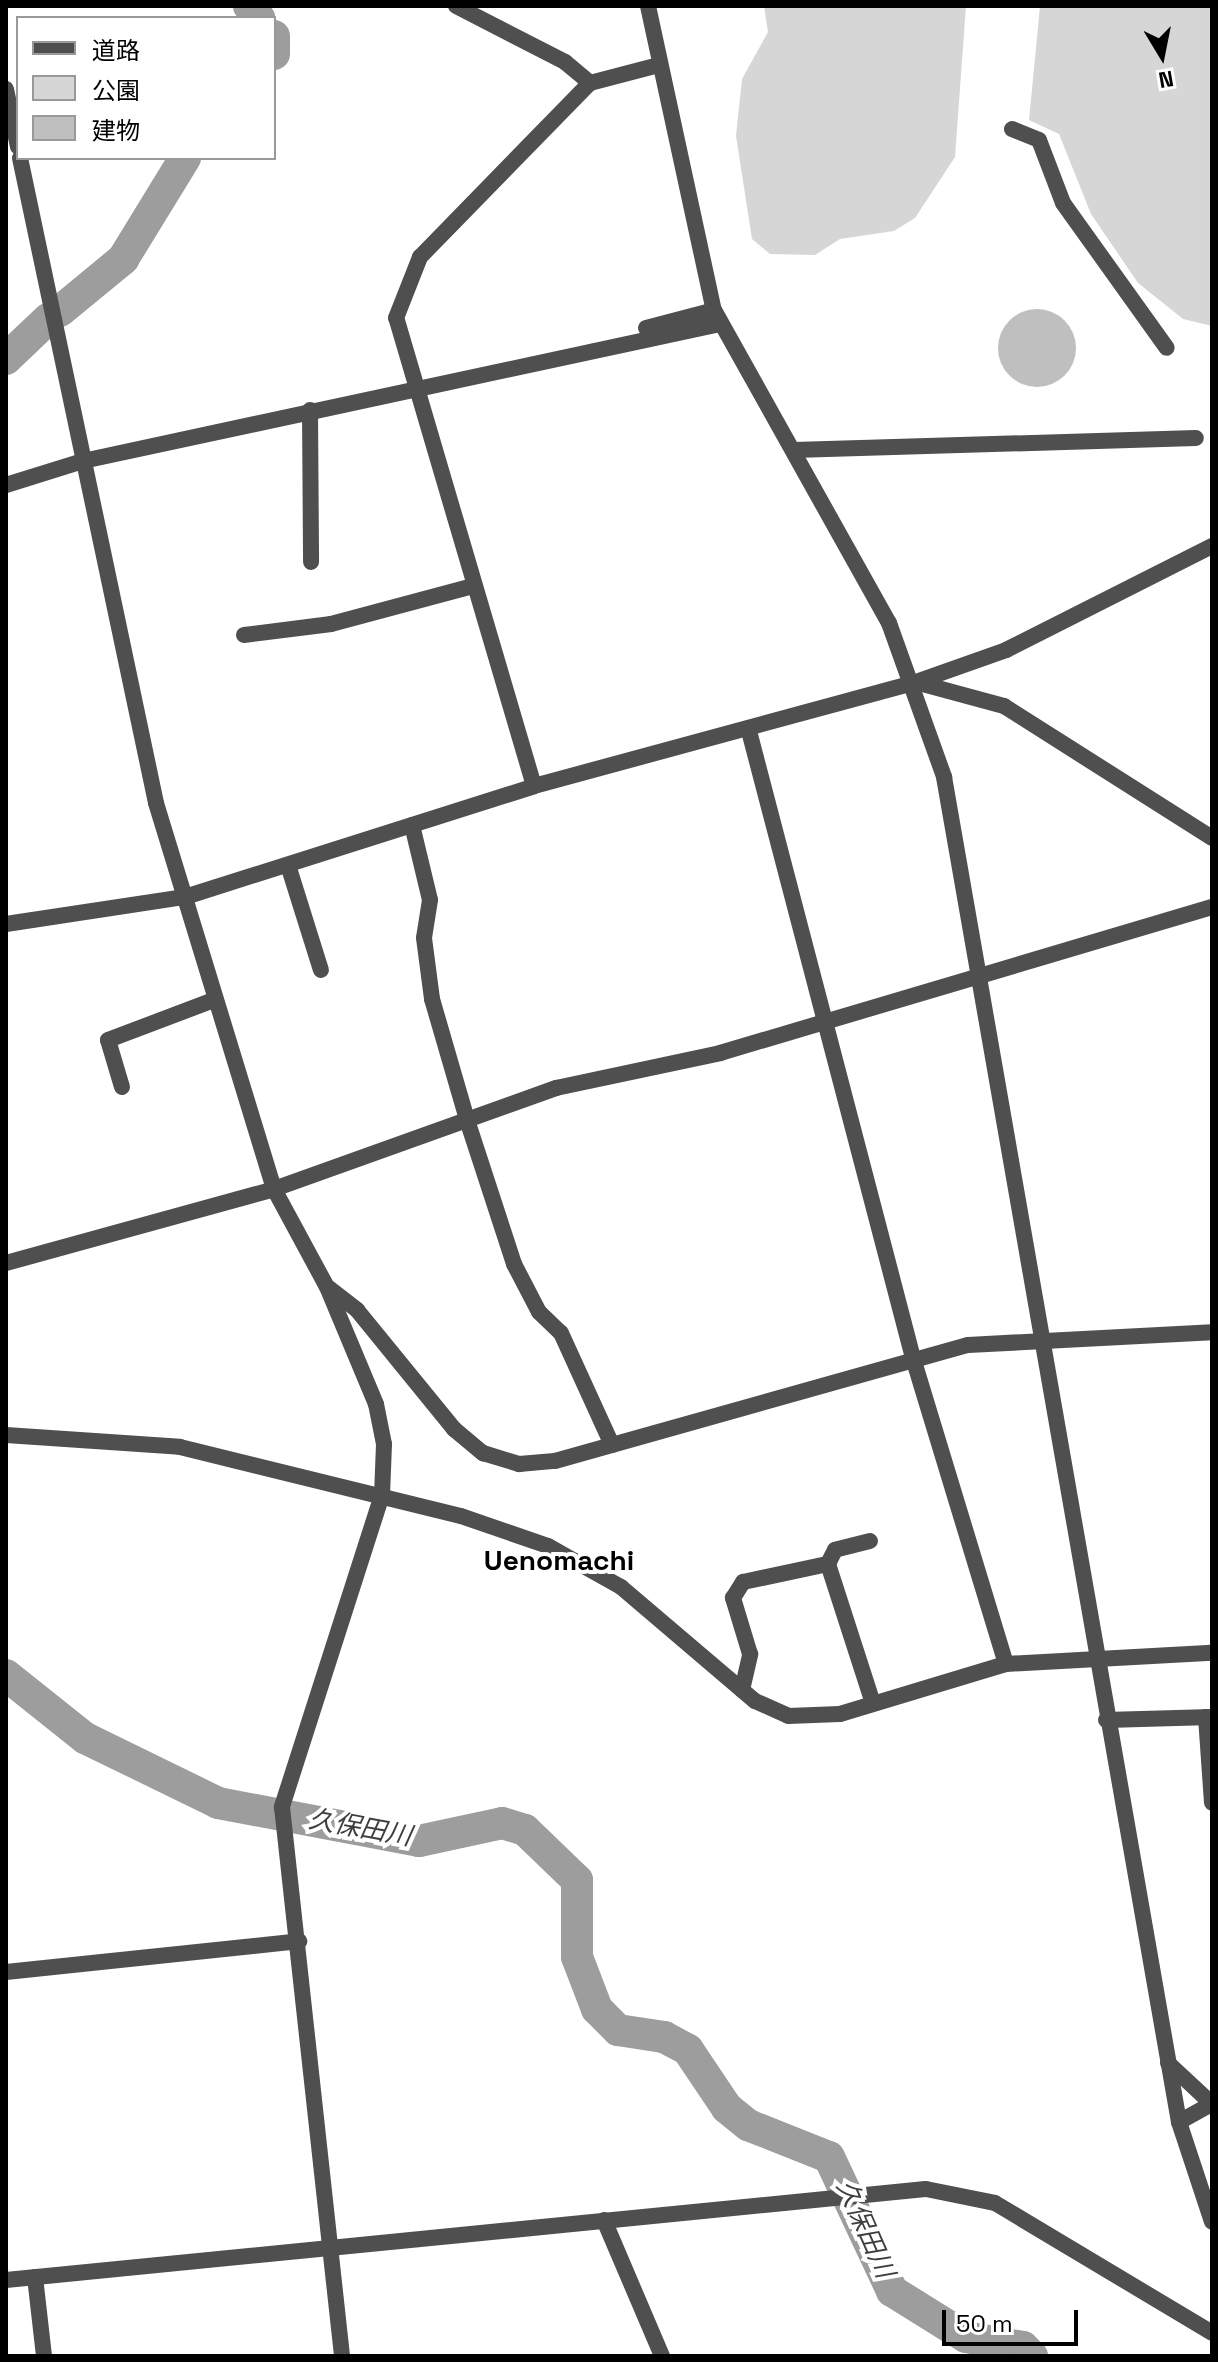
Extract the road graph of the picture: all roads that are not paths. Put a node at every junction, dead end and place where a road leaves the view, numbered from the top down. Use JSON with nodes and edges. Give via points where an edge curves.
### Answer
{"nodes":[{"id":1,"x":456,"y":6,"type":"edge"},
{"id":2,"x":648,"y":6,"type":"edge"},
{"id":3,"x":659,"y":65,"type":"junction"},
{"id":4,"x":590,"y":83,"type":"junction"},
{"id":5,"x":6,"y":89,"type":"edge"},
{"id":6,"x":1012,"y":129,"type":"dead end"},
{"id":7,"x":16,"y":137,"type":"edge"},
{"id":8,"x":20,"y":160,"type":"edge"},
{"id":9,"x":717,"y":317,"type":"junction"},
{"id":10,"x":1167,"y":348,"type":"dead end"},
{"id":11,"x":412,"y":388,"type":"junction"},
{"id":12,"x":310,"y":410,"type":"junction"},
{"id":13,"x":1196,"y":438,"type":"dead end"},
{"id":14,"x":794,"y":450,"type":"junction"},
{"id":15,"x":83,"y":461,"type":"junction"},
{"id":16,"x":6,"y":485,"type":"edge"},
{"id":17,"x":1212,"y":546,"type":"edge"},
{"id":18,"x":311,"y":562,"type":"dead end"},
{"id":19,"x":473,"y":586,"type":"junction"},
{"id":20,"x":244,"y":635,"type":"dead end"},
{"id":21,"x":913,"y":683,"type":"junction"},
{"id":22,"x":749,"y":731,"type":"junction"},
{"id":23,"x":534,"y":786,"type":"junction"},
{"id":24,"x":412,"y":825,"type":"junction"},
{"id":25,"x":1212,"y":838,"type":"edge"},
{"id":26,"x":288,"y":865,"type":"junction"},
{"id":27,"x":185,"y":897,"type":"junction"},
{"id":28,"x":1212,"y":907,"type":"edge"},
{"id":29,"x":6,"y":924,"type":"edge"},
{"id":30,"x":321,"y":970,"type":"dead end"},
{"id":31,"x":980,"y":976,"type":"junction"},
{"id":32,"x":214,"y":1000,"type":"junction"},
{"id":33,"x":823,"y":1021,"type":"junction"},
{"id":34,"x":122,"y":1087,"type":"dead end"},
{"id":35,"x":468,"y":1123,"type":"junction"},
{"id":36,"x":274,"y":1189,"type":"junction"},
{"id":37,"x":6,"y":1263,"type":"edge"},
{"id":38,"x":327,"y":1287,"type":"junction"},
{"id":39,"x":1212,"y":1332,"type":"edge"},
{"id":40,"x":1042,"y":1337,"type":"junction"},
{"id":41,"x":913,"y":1358,"type":"junction"},
{"id":42,"x":6,"y":1435,"type":"edge"},
{"id":43,"x":612,"y":1445,"type":"junction"},
{"id":44,"x":382,"y":1495,"type":"junction"},
{"id":45,"x":870,"y":1541,"type":"dead end"},
{"id":46,"x":828,"y":1564,"type":"junction"},
{"id":47,"x":1212,"y":1653,"type":"edge"},
{"id":48,"x":1094,"y":1658,"type":"junction"},
{"id":49,"x":1006,"y":1664,"type":"junction"},
{"id":50,"x":742,"y":1690,"type":"junction"},
{"id":51,"x":873,"y":1703,"type":"junction"},
{"id":52,"x":1209,"y":1717,"type":"edge"},
{"id":53,"x":1106,"y":1720,"type":"junction"},
{"id":54,"x":1212,"y":1803,"type":"edge"},
{"id":55,"x":299,"y":1941,"type":"junction"},
{"id":56,"x":6,"y":1972,"type":"edge"},
{"id":57,"x":1168,"y":2063,"type":"junction"},
{"id":58,"x":1212,"y":2104,"type":"edge"},
{"id":59,"x":1179,"y":2122,"type":"junction"},
{"id":60,"x":604,"y":2220,"type":"junction"},
{"id":61,"x":1212,"y":2222,"type":"edge"},
{"id":62,"x":331,"y":2248,"type":"junction"},
{"id":63,"x":35,"y":2277,"type":"junction"},
{"id":64,"x":6,"y":2280,"type":"edge"},
{"id":65,"x":1212,"y":2333,"type":"edge"},
{"id":66,"x":44,"y":2356,"type":"edge"},
{"id":67,"x":342,"y":2356,"type":"edge"},
{"id":68,"x":662,"y":2356,"type":"edge"}],
"edges":[{"from":1,"to":4,"type":"street","via":[[565,62]]},
{"from":2,"to":3,"type":"street"},
{"from":3,"to":4,"type":"street"},
{"from":3,"to":9,"type":"street"},
{"from":4,"to":11,"type":"street","via":[[420,257],[396,318]]},
{"from":5,"to":7,"type":"street"},
{"from":6,"to":10,"type":"street","via":[[1039,140],[1063,203]]},
{"from":8,"to":15,"type":"street"},
{"from":9,"to":11,"type":"street"},
{"from":9,"to":14,"type":"street"},
{"from":11,"to":12,"type":"street"},
{"from":11,"to":19,"type":"street"},
{"from":12,"to":15,"type":"street"},
{"from":12,"to":18,"type":"street"},
{"from":13,"to":14,"type":"street"},
{"from":14,"to":21,"type":"street"},
{"from":15,"to":16,"type":"street"},
{"from":15,"to":27,"type":"street","via":[[156,803]]},
{"from":17,"to":21,"type":"street","via":[[1006,650]]},
{"from":19,"to":20,"type":"street","via":[[331,624]]},
{"from":19,"to":23,"type":"street"},
{"from":21,"to":22,"type":"street"},
{"from":21,"to":25,"type":"street","via":[[961,689],[1004,706]]},
{"from":21,"to":31,"type":"street","via":[[944,777]]},
{"from":22,"to":23,"type":"street"},
{"from":22,"to":33,"type":"street"},
{"from":23,"to":24,"type":"street"},
{"from":24,"to":26,"type":"street"},
{"from":24,"to":35,"type":"street","via":[[430,900],[424,938],[432,999]]},
{"from":26,"to":27,"type":"street"},
{"from":26,"to":30,"type":"street"},
{"from":27,"to":29,"type":"street"},
{"from":27,"to":32,"type":"street"},
{"from":28,"to":31,"type":"street"},
{"from":31,"to":33,"type":"street"},
{"from":31,"to":40,"type":"street"},
{"from":32,"to":34,"type":"street","via":[[108,1040]]},
{"from":32,"to":36,"type":"street"},
{"from":33,"to":35,"type":"street","via":[[720,1053],[556,1088]]},
{"from":33,"to":41,"type":"street"},
{"from":35,"to":36,"type":"street"},
{"from":35,"to":43,"type":"street","via":[[514,1264],[539,1312],[561,1333]]},
{"from":36,"to":37,"type":"street"},
{"from":36,"to":38,"type":"street"},
{"from":38,"to":43,"type":"street","via":[[357,1310],[454,1429],[483,1453],[519,1464]]},
{"from":38,"to":44,"type":"street","via":[[376,1404]]},
{"from":39,"to":40,"type":"street"},
{"from":40,"to":41,"type":"street"},
{"from":40,"to":48,"type":"street"},
{"from":41,"to":43,"type":"street"},
{"from":41,"to":49,"type":"street"},
{"from":42,"to":44,"type":"street","via":[[180,1447]]},
{"from":44,"to":50,"type":"street","via":[[548,1546],[621,1587]]},
{"from":44,"to":55,"type":"street","via":[[282,1807]]},
{"from":45,"to":46,"type":"street","via":[[835,1550]]},
{"from":46,"to":50,"type":"street","via":[[743,1582],[733,1598],[750,1654]]},
{"from":46,"to":51,"type":"street"},
{"from":47,"to":48,"type":"street"},
{"from":48,"to":49,"type":"street"},
{"from":48,"to":53,"type":"street"},
{"from":49,"to":51,"type":"street"},
{"from":50,"to":51,"type":"street","via":[[788,1716],[813,1719]]},
{"from":52,"to":53,"type":"street"},
{"from":52,"to":54,"type":"street"},
{"from":53,"to":57,"type":"street"},
{"from":55,"to":56,"type":"street"},
{"from":55,"to":62,"type":"street"},
{"from":57,"to":58,"type":"street"},
{"from":57,"to":59,"type":"street"},
{"from":58,"to":59,"type":"street"},
{"from":59,"to":61,"type":"street"},
{"from":60,"to":62,"type":"street"},
{"from":60,"to":65,"type":"street","via":[[926,2189],[995,2203]]},
{"from":60,"to":68,"type":"street"},
{"from":62,"to":63,"type":"street"},
{"from":62,"to":67,"type":"street"},
{"from":63,"to":64,"type":"street"},
{"from":63,"to":66,"type":"street"}]}
